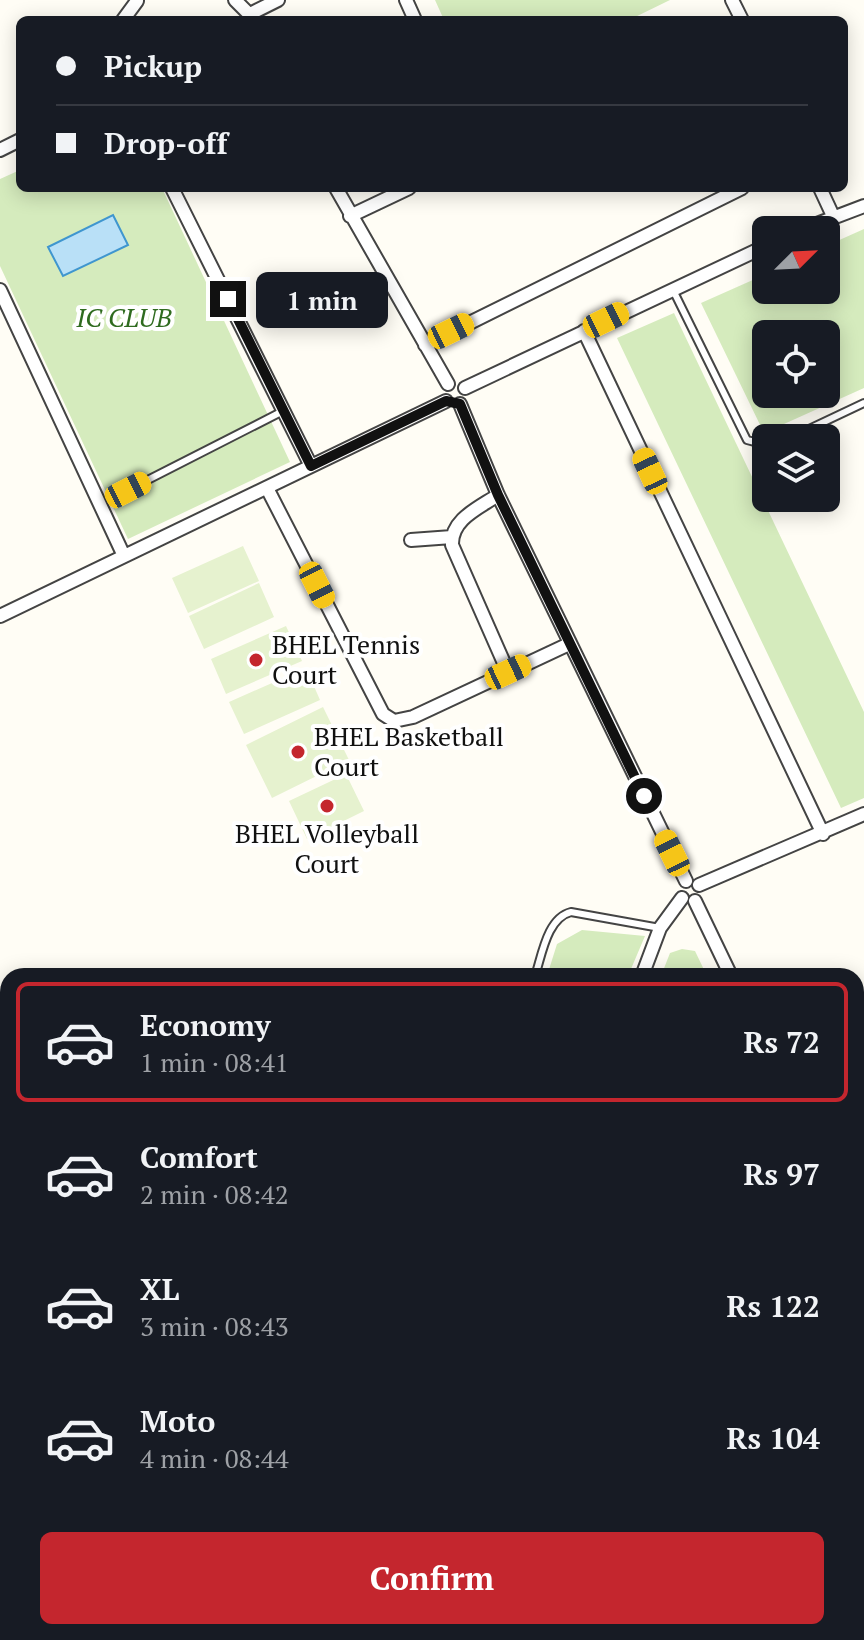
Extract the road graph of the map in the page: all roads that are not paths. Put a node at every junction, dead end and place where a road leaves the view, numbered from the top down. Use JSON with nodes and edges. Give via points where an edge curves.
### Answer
{"nodes":[{"id":1,"x":235,"y":0,"type":"edge"},
{"id":2,"x":278,"y":0,"type":"edge"},
{"id":3,"x":253,"y":16,"type":"edge"},
{"id":4,"x":255,"y":16,"type":"edge"},
{"id":5,"x":174,"y":192,"type":"edge"},
{"id":6,"x":338,"y":192,"type":"edge"},
{"id":7,"x":401,"y":192,"type":"edge"},
{"id":8,"x":734,"y":192,"type":"edge"},
{"id":9,"x":822,"y":192,"type":"edge"},
{"id":10,"x":864,"y":206,"type":"edge"},
{"id":11,"x":350,"y":216,"type":"junction"},
{"id":12,"x":833,"y":216,"type":"joint"},
{"id":13,"x":752,"y":252,"type":"edge"},
{"id":14,"x":672,"y":288,"type":"junction"},
{"id":15,"x":0,"y":290,"type":"edge"},
{"id":16,"x":584,"y":331,"type":"junction"},
{"id":17,"x":425,"y":345,"type":"junction"},
{"id":18,"x":448,"y":384,"type":"junction"},
{"id":19,"x":465,"y":388,"type":"junction"},
{"id":20,"x":446,"y":401,"type":"junction"},
{"id":21,"x":864,"y":403,"type":"edge"},
{"id":22,"x":460,"y":404,"type":"junction"},
{"id":23,"x":283,"y":411,"type":"junction"},
{"id":24,"x":820,"y":424,"type":"edge"},
{"id":25,"x":752,"y":442,"type":"edge"},
{"id":26,"x":311,"y":466,"type":"junction"},
{"id":27,"x":267,"y":488,"type":"junction"},
{"id":28,"x":128,"y":490,"type":"dead end"},
{"id":29,"x":498,"y":495,"type":"junction"},
{"id":30,"x":452,"y":537,"type":"junction"},
{"id":31,"x":411,"y":540,"type":"dead end"},
{"id":32,"x":124,"y":556,"type":"junction"},
{"id":33,"x":0,"y":616,"type":"edge"},
{"id":34,"x":569,"y":644,"type":"junction"},
{"id":35,"x":508,"y":672,"type":"junction"},
{"id":36,"x":864,"y":814,"type":"edge"},
{"id":37,"x":823,"y":834,"type":"junction"},
{"id":38,"x":693,"y":883,"type":"junction"},
{"id":39,"x":689,"y":900,"type":"junction"},
{"id":40,"x":660,"y":928,"type":"junction"},
{"id":41,"x":538,"y":968,"type":"edge"},
{"id":42,"x":645,"y":968,"type":"edge"},
{"id":43,"x":727,"y":968,"type":"edge"}],
"edges":[{"from":1,"to":3,"type":"street"},
{"from":2,"to":4,"type":"street"},
{"from":5,"to":23,"type":"street"},
{"from":6,"to":11,"type":"street"},
{"from":7,"to":11,"type":"street"},
{"from":8,"to":17,"type":"street"},
{"from":9,"to":12,"type":"street"},
{"from":10,"to":12,"type":"street"},
{"from":11,"to":17,"type":"street"},
{"from":13,"to":14,"type":"street"},
{"from":14,"to":16,"type":"street"},
{"from":14,"to":25,"type":"lane"},
{"from":15,"to":32,"type":"street"},
{"from":16,"to":19,"type":"street"},
{"from":16,"to":37,"type":"street"},
{"from":17,"to":18,"type":"street"},
{"from":18,"to":19,"type":"street"},
{"from":18,"to":20,"type":"street","via":[[443,390]]},
{"from":19,"to":22,"type":"street"},
{"from":20,"to":22,"type":"street"},
{"from":20,"to":26,"type":"street"},
{"from":21,"to":24,"type":"lane"},
{"from":22,"to":29,"type":"street"},
{"from":23,"to":26,"type":"street"},
{"from":23,"to":28,"type":"lane"},
{"from":26,"to":27,"type":"street"},
{"from":27,"to":32,"type":"street"},
{"from":27,"to":35,"type":"street","via":[[383,714],[394,721],[413,717]]},
{"from":29,"to":30,"type":"street","via":[[461,520]]},
{"from":29,"to":34,"type":"street"},
{"from":30,"to":31,"type":"street"},
{"from":30,"to":35,"type":"street"},
{"from":32,"to":33,"type":"street"},
{"from":34,"to":35,"type":"street"},
{"from":34,"to":38,"type":"street"},
{"from":36,"to":37,"type":"street"},
{"from":37,"to":38,"type":"street"},
{"from":38,"to":39,"type":"street","via":[[700,895]]},
{"from":38,"to":39,"type":"street","via":[[680,889]]},
{"from":39,"to":40,"type":"street"},
{"from":39,"to":43,"type":"street"},
{"from":40,"to":41,"type":"lane","via":[[562,914]]},
{"from":40,"to":42,"type":"street"}]}
